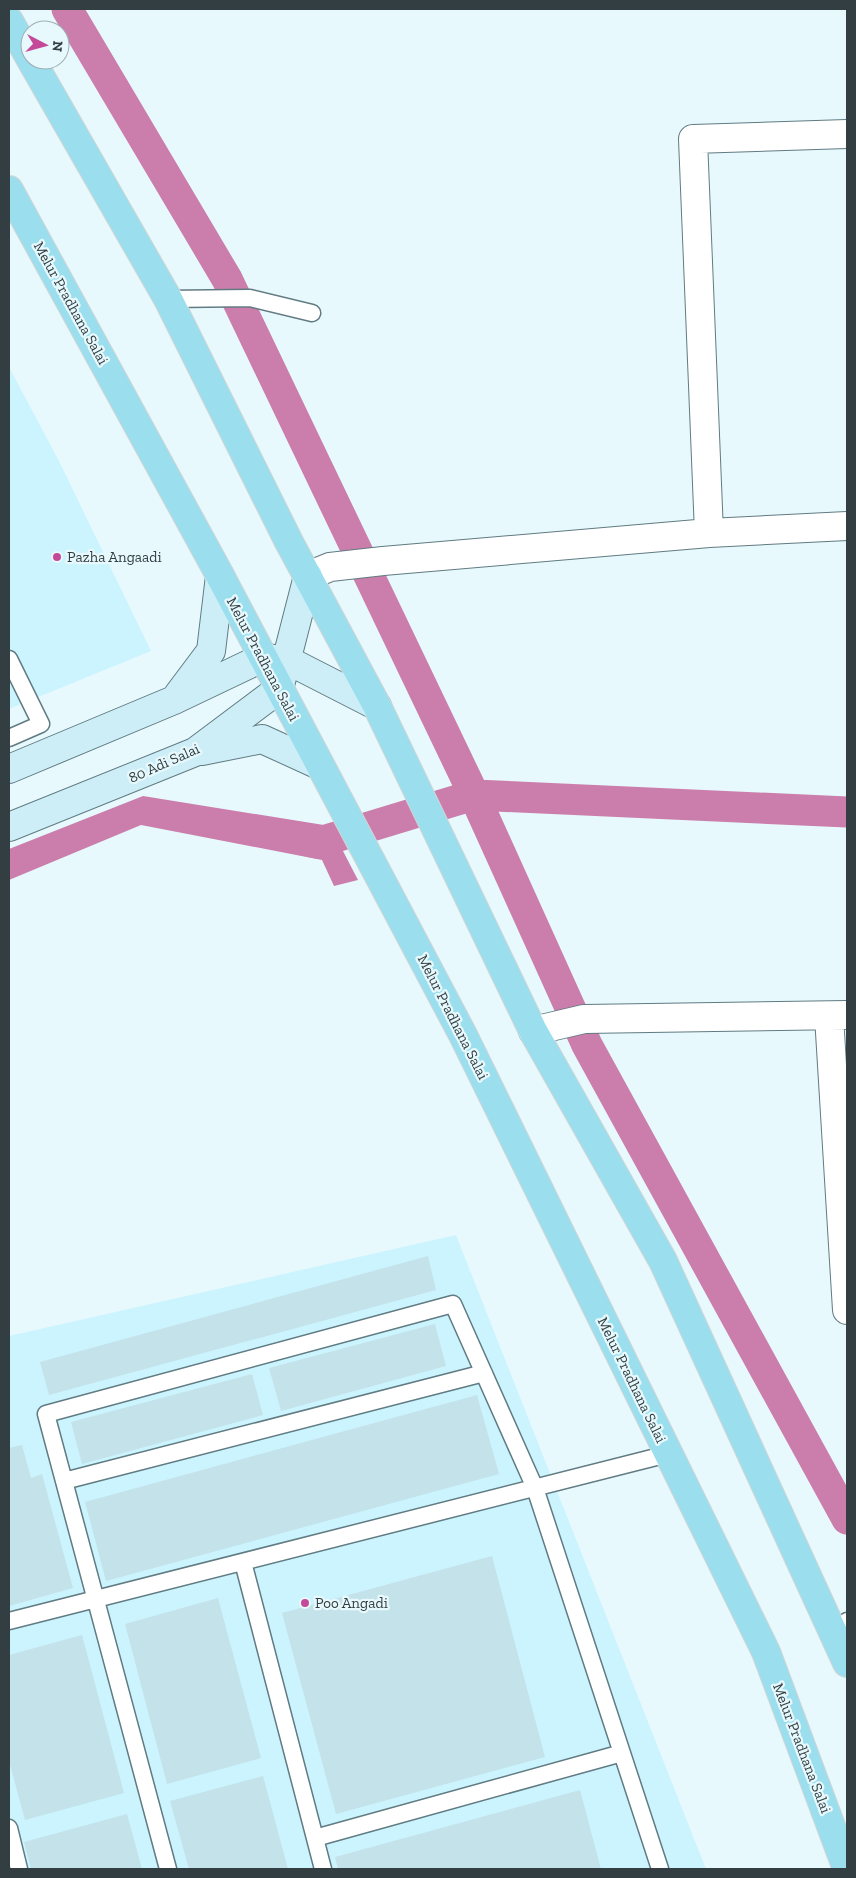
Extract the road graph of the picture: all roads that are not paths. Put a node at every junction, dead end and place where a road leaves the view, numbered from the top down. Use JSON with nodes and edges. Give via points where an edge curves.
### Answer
{"nodes":[{"id":1,"x":9,"y":21,"type":"edge"},
{"id":2,"x":20,"y":41,"type":"edge"},
{"id":3,"x":36,"y":70,"type":"edge"},
{"id":4,"x":847,"y":134,"type":"edge"},
{"id":5,"x":9,"y":190,"type":"edge"},
{"id":6,"x":168,"y":298,"type":"junction"},
{"id":7,"x":312,"y":313,"type":"dead end"},
{"id":8,"x":847,"y":526,"type":"edge"},
{"id":9,"x":709,"y":533,"type":"junction"},
{"id":10,"x":319,"y":572,"type":"junction"},
{"id":11,"x":220,"y":576,"type":"junction"},
{"id":12,"x":275,"y":659,"type":"junction"},
{"id":13,"x":9,"y":660,"type":"edge"},
{"id":14,"x":279,"y":689,"type":"junction"},
{"id":15,"x":174,"y":700,"type":"junction"},
{"id":16,"x":377,"y":706,"type":"junction"},
{"id":17,"x":9,"y":738,"type":"edge"},
{"id":18,"x":195,"y":752,"type":"junction"},
{"id":19,"x":319,"y":765,"type":"junction"},
{"id":20,"x":9,"y":769,"type":"edge"},
{"id":21,"x":9,"y":827,"type":"edge"},
{"id":22,"x":838,"y":1015,"type":"edge"},
{"id":23,"x":533,"y":1030,"type":"junction"},
{"id":24,"x":847,"y":1310,"type":"edge"},
{"id":25,"x":484,"y":1373,"type":"junction"},
{"id":26,"x":668,"y":1454,"type":"junction"},
{"id":27,"x":64,"y":1480,"type":"junction"},
{"id":28,"x":535,"y":1488,"type":"junction"},
{"id":29,"x":243,"y":1562,"type":"junction"},
{"id":30,"x":96,"y":1599,"type":"junction"},
{"id":31,"x":9,"y":1621,"type":"edge"},
{"id":32,"x":840,"y":1627,"type":"edge"},
{"id":33,"x":847,"y":1663,"type":"edge"},
{"id":34,"x":622,"y":1753,"type":"junction"},
{"id":35,"x":9,"y":1828,"type":"edge"},
{"id":36,"x":315,"y":1838,"type":"junction"},
{"id":37,"x":19,"y":1869,"type":"edge"},
{"id":38,"x":168,"y":1869,"type":"edge"},
{"id":39,"x":323,"y":1869,"type":"edge"},
{"id":40,"x":660,"y":1869,"type":"edge"},
{"id":41,"x":847,"y":1869,"type":"edge"}],
"edges":[{"from":1,"to":2,"type":"main road"},
{"from":3,"to":6,"type":"main road"},
{"from":4,"to":9,"type":"street","via":[[693,139]]},
{"from":5,"to":11,"type":"main road","name":"Melur Pradhana Salai"},
{"from":6,"to":7,"type":"lane","via":[[250,298]]},
{"from":6,"to":10,"type":"main road","via":[[288,542]]},
{"from":8,"to":9,"type":"street"},
{"from":9,"to":10,"type":"street","via":[[383,561]]},
{"from":10,"to":12,"type":"main road"},
{"from":10,"to":16,"type":"main road"},
{"from":11,"to":12,"type":"main road","name":"Melur Pradhana Salai"},
{"from":11,"to":15,"type":"main road","via":[[211,652]]},
{"from":12,"to":14,"type":"main road","name":"Melur Pradhana Salai"},
{"from":12,"to":15,"type":"main road"},
{"from":12,"to":16,"type":"main road"},
{"from":13,"to":17,"type":"lane","via":[[41,724]]},
{"from":14,"to":18,"type":"main road","name":"80 Adi Salai"},
{"from":14,"to":19,"type":"main road","name":"Melur Pradhana Salai"},
{"from":15,"to":20,"type":"main road"},
{"from":16,"to":23,"type":"main road"},
{"from":18,"to":19,"type":"main road","via":[[262,739]]},
{"from":18,"to":21,"type":"main road","name":"80 Adi Salai"},
{"from":19,"to":26,"type":"main road","name":"Melur Pradhana Salai","via":[[348,814],[463,1035]]},
{"from":22,"to":23,"type":"street","via":[[584,1019]]},
{"from":22,"to":24,"type":"street"},
{"from":23,"to":32,"type":"main road","via":[[663,1261]]},
{"from":25,"to":27,"type":"lane"},
{"from":25,"to":27,"type":"lane","via":[[453,1304],[46,1414]]},
{"from":25,"to":28,"type":"lane"},
{"from":26,"to":28,"type":"lane"},
{"from":26,"to":41,"type":"main road","name":"Melur Pradhana Salai","via":[[766,1652]]},
{"from":27,"to":30,"type":"lane"},
{"from":28,"to":29,"type":"lane"},
{"from":28,"to":34,"type":"lane"},
{"from":29,"to":30,"type":"lane"},
{"from":29,"to":36,"type":"lane"},
{"from":30,"to":31,"type":"lane"},
{"from":30,"to":38,"type":"lane"},
{"from":32,"to":33,"type":"main road"},
{"from":34,"to":36,"type":"lane"},
{"from":34,"to":40,"type":"lane"},
{"from":35,"to":37,"type":"lane"},
{"from":36,"to":39,"type":"lane"}]}
